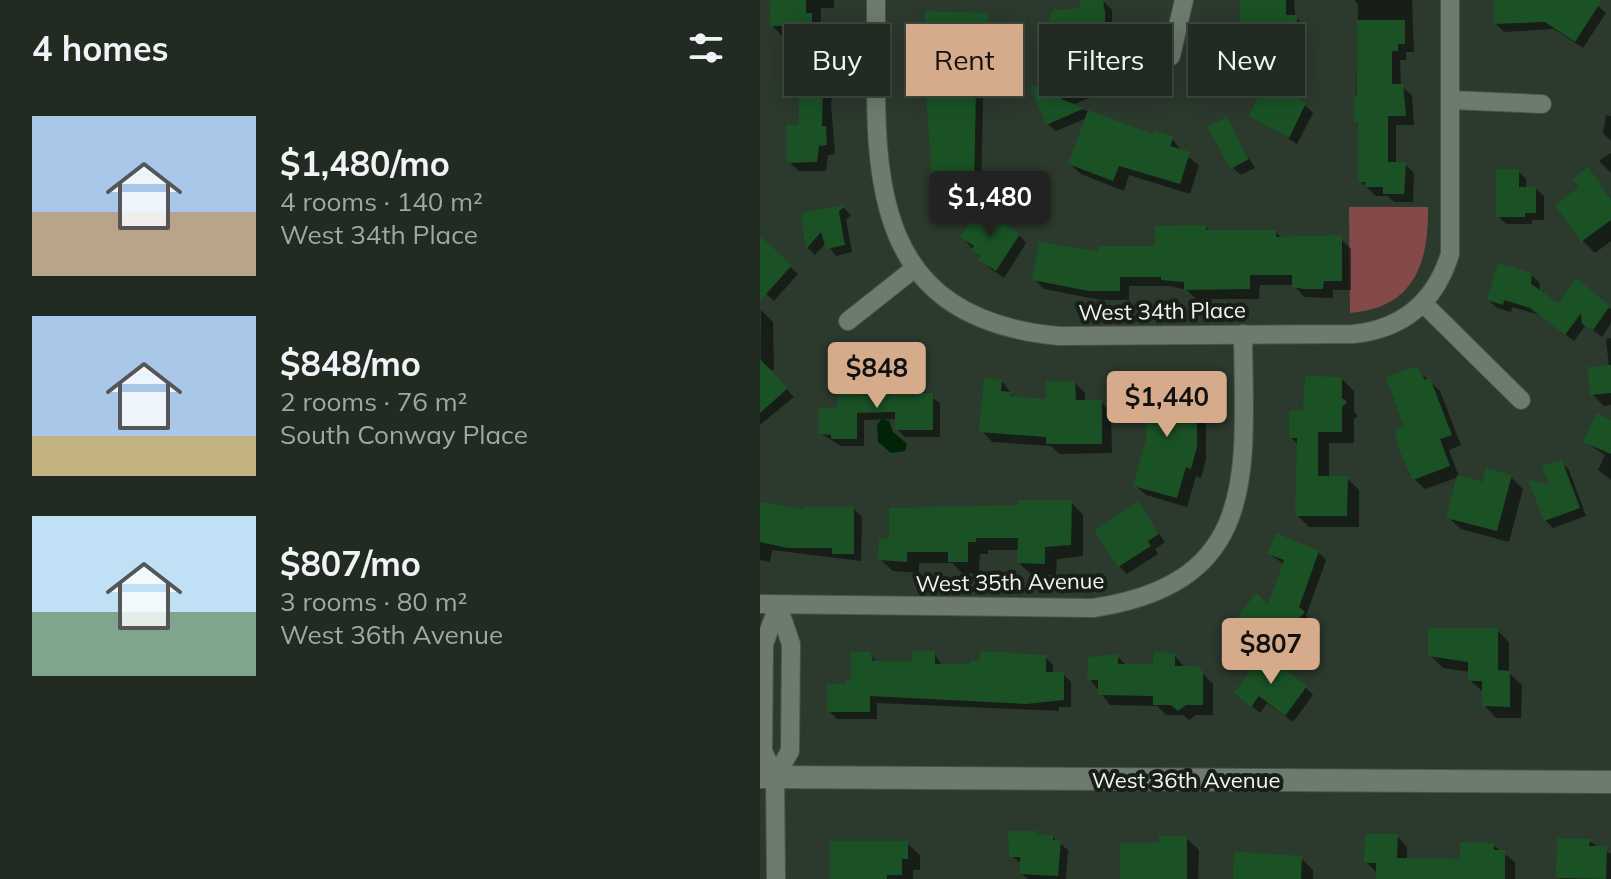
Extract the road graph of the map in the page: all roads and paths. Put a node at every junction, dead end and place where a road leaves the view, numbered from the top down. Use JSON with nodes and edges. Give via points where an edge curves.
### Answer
{"nodes":[{"id":1,"x":876,"y":0,"type":"edge"},
{"id":2,"x":1184,"y":0,"type":"edge"},
{"id":3,"x":1450,"y":0,"type":"edge"},
{"id":4,"x":1172,"y":52,"type":"edge"},
{"id":5,"x":1451,"y":100,"type":"junction"},
{"id":6,"x":1542,"y":104,"type":"dead end"},
{"id":7,"x":915,"y":268,"type":"junction"},
{"id":8,"x":1424,"y":304,"type":"junction"},
{"id":9,"x":848,"y":321,"type":"dead end"},
{"id":10,"x":1243,"y":334,"type":"junction"},
{"id":11,"x":1521,"y":400,"type":"dead end"},
{"id":12,"x":769,"y":605,"type":"edge"},
{"id":13,"x":768,"y":777,"type":"edge"},
{"id":14,"x":1611,"y":782,"type":"edge"},
{"id":15,"x":776,"y":879,"type":"edge"}],
"edges":[{"from":1,"to":7,"type":"street","name":"West 34th Place","via":[[877,159],[888,215]]},
{"from":2,"to":4,"type":"street"},
{"from":3,"to":5,"type":"street"},
{"from":5,"to":6,"type":"street"},
{"from":5,"to":8,"type":"street","via":[[1450,254]]},
{"from":7,"to":9,"type":"street"},
{"from":7,"to":10,"type":"street","name":"West 34th Place","via":[[977,319],[1028,333]]},
{"from":8,"to":10,"type":"street","name":"West 34th Place","via":[[1400,322],[1373,332]]},
{"from":8,"to":11,"type":"street"},
{"from":10,"to":12,"type":"street","name":"West 35th Avenue","via":[[1241,484],[1217,545],[1180,581],[1130,602],[1093,608]]},
{"from":12,"to":13,"type":"street","via":[[763,751]]},
{"from":12,"to":13,"type":"street","via":[[791,644],[790,751]]},
{"from":13,"to":14,"type":"street","name":"West 36th Avenue"},
{"from":13,"to":15,"type":"street"}]}
